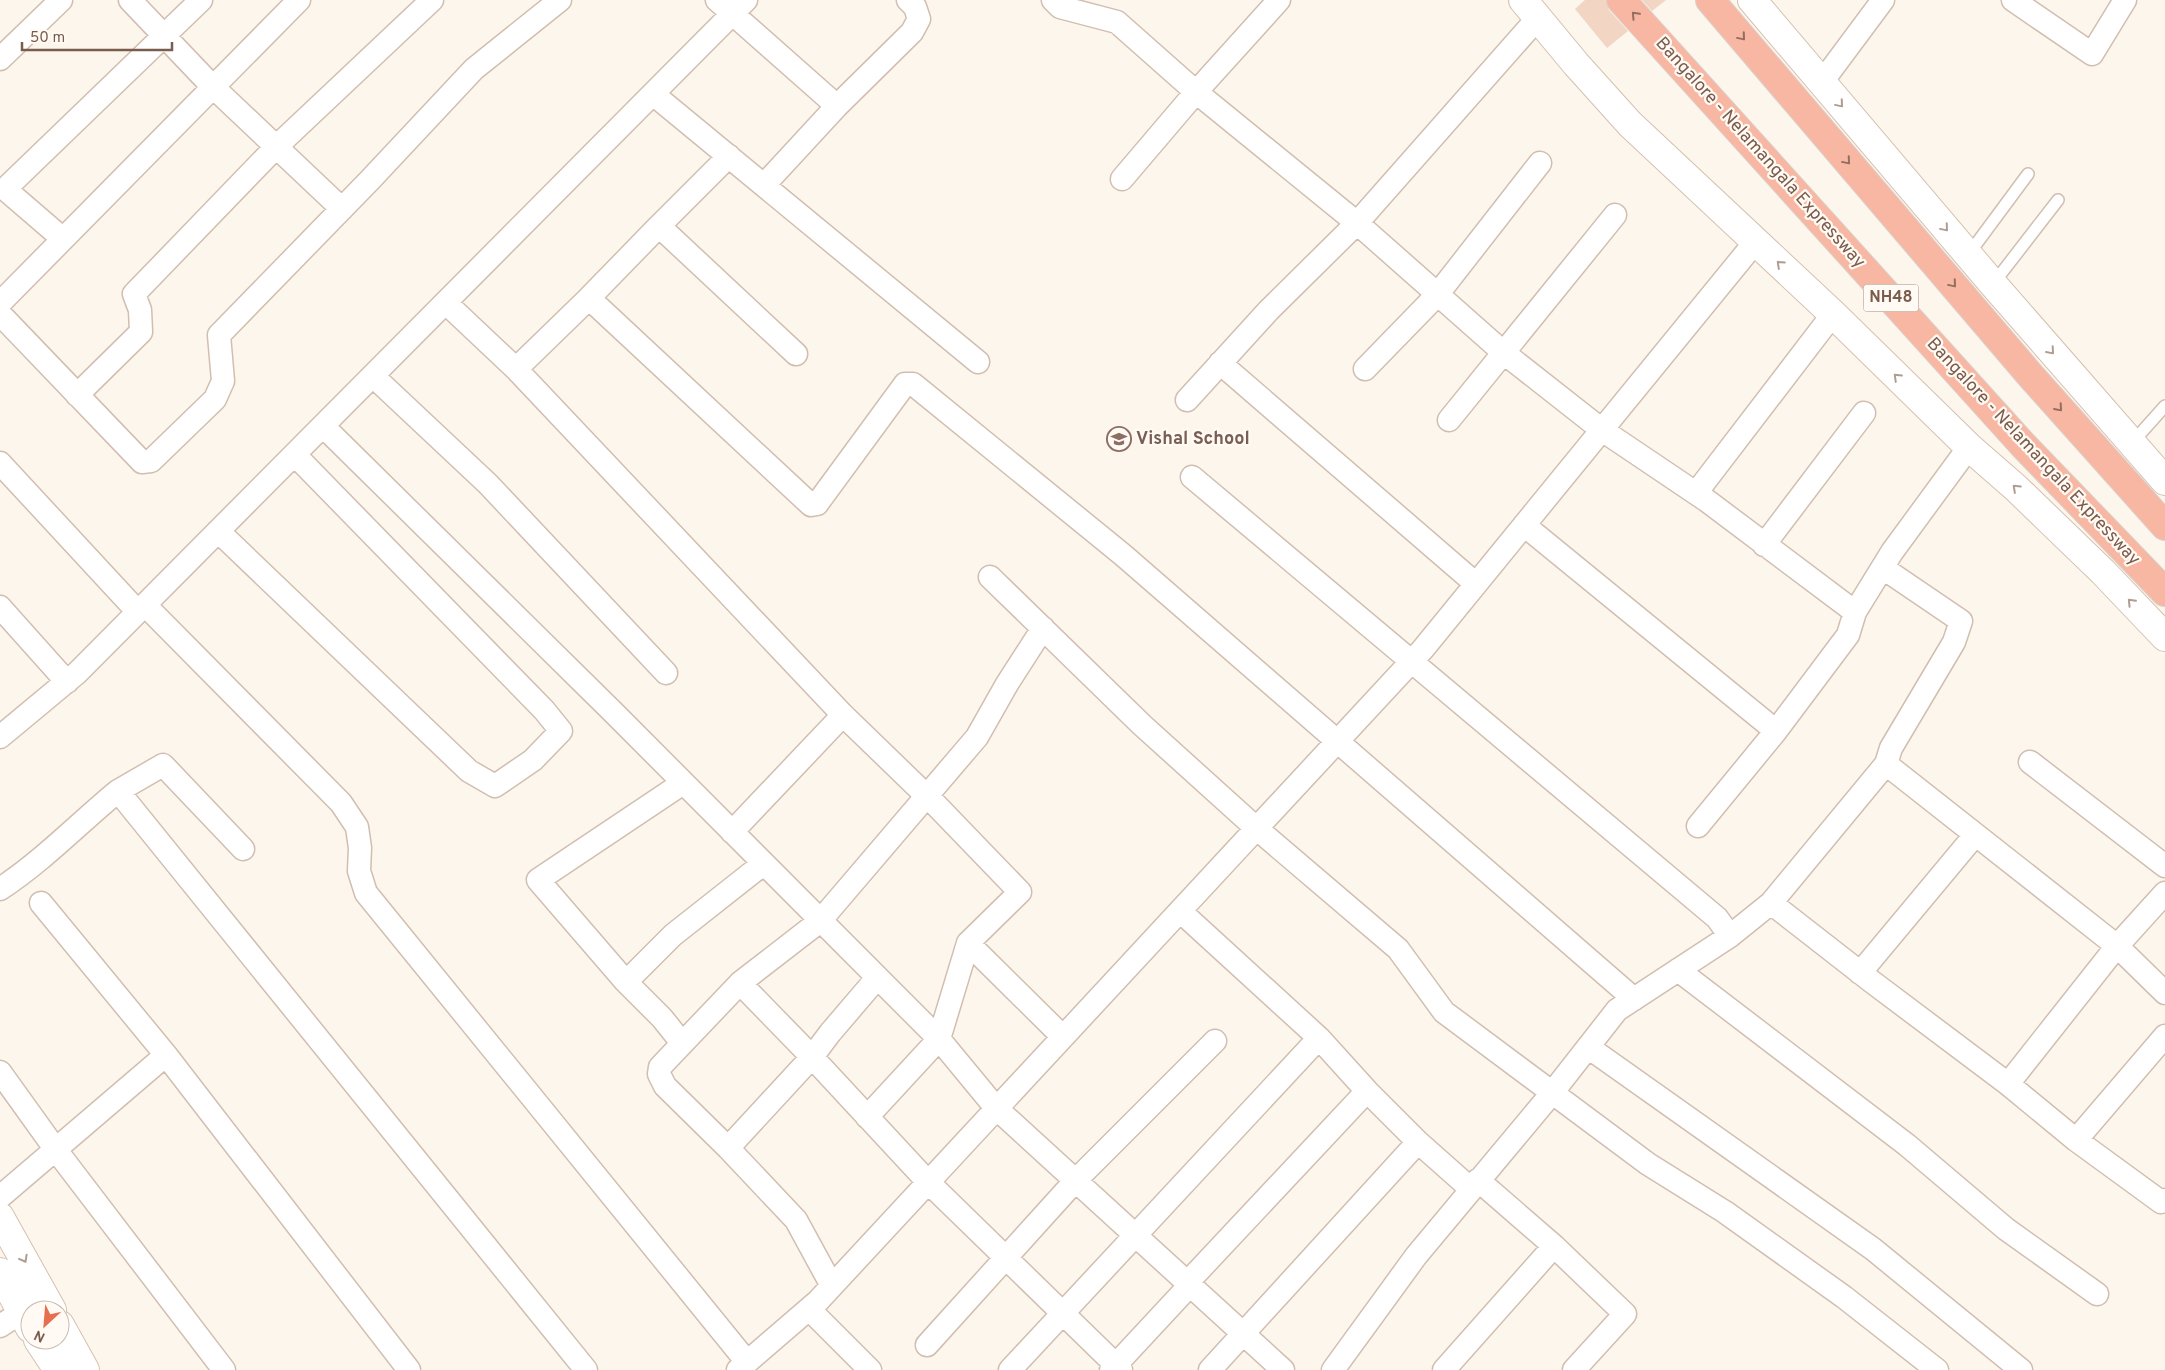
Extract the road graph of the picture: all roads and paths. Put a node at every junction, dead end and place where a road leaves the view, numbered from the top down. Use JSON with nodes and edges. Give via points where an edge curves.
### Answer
{"nodes":[{"id":1,"x":61,"y":0,"type":"edge"},
{"id":2,"x":130,"y":0,"type":"edge"},
{"id":3,"x":201,"y":0,"type":"edge"},
{"id":4,"x":299,"y":0,"type":"edge"},
{"id":5,"x":432,"y":0,"type":"edge"},
{"id":6,"x":560,"y":0,"type":"edge"},
{"id":7,"x":908,"y":0,"type":"edge"},
{"id":8,"x":1053,"y":0,"type":"edge"},
{"id":9,"x":1279,"y":0,"type":"edge"},
{"id":10,"x":1621,"y":0,"type":"edge"},
{"id":11,"x":1710,"y":0,"type":"edge"},
{"id":12,"x":1752,"y":0,"type":"edge"},
{"id":13,"x":1883,"y":0,"type":"edge"},
{"id":14,"x":2013,"y":0,"type":"edge"},
{"id":15,"x":2125,"y":0,"type":"edge"},
{"id":16,"x":731,"y":5,"type":"edge"},
{"id":17,"x":1092,"y":7,"type":"edge"},
{"id":18,"x":1530,"y":9,"type":"edge"},
{"id":19,"x":165,"y":37,"type":"junction"},
{"id":20,"x":0,"y":59,"type":"edge"},
{"id":21,"x":1822,"y":82,"type":"junction"},
{"id":22,"x":212,"y":86,"type":"junction"},
{"id":23,"x":1196,"y":92,"type":"junction"},
{"id":24,"x":653,"y":94,"type":"junction"},
{"id":25,"x":837,"y":106,"type":"junction"},
{"id":26,"x":276,"y":147,"type":"junction"},
{"id":27,"x":729,"y":156,"type":"junction"},
{"id":28,"x":1540,"y":163,"type":"dead end"},
{"id":29,"x":2028,"y":174,"type":"dead end"},
{"id":30,"x":1122,"y":178,"type":"dead end"},
{"id":31,"x":764,"y":185,"type":"junction"},
{"id":32,"x":2058,"y":200,"type":"dead end"},
{"id":33,"x":342,"y":209,"type":"junction"},
{"id":34,"x":1615,"y":215,"type":"dead end"},
{"id":35,"x":1356,"y":223,"type":"junction"},
{"id":36,"x":659,"y":226,"type":"junction"},
{"id":37,"x":63,"y":239,"type":"junction"},
{"id":38,"x":1756,"y":241,"type":"junction"},
{"id":39,"x":1968,"y":255,"type":"junction"},
{"id":40,"x":1994,"y":284,"type":"junction"},
{"id":41,"x":1437,"y":295,"type":"junction"},
{"id":42,"x":586,"y":301,"type":"junction"},
{"id":43,"x":0,"y":303,"type":"edge"},
{"id":44,"x":446,"y":303,"type":"junction"},
{"id":45,"x":0,"y":314,"type":"edge"},
{"id":46,"x":1833,"y":314,"type":"junction"},
{"id":47,"x":796,"y":354,"type":"dead end"},
{"id":48,"x":1504,"y":354,"type":"junction"},
{"id":49,"x":978,"y":362,"type":"dead end"},
{"id":50,"x":1220,"y":363,"type":"junction"},
{"id":51,"x":516,"y":369,"type":"junction"},
{"id":52,"x":1364,"y":369,"type":"dead end"},
{"id":53,"x":373,"y":376,"type":"junction"},
{"id":54,"x":77,"y":395,"type":"junction"},
{"id":55,"x":1187,"y":400,"type":"dead end"},
{"id":56,"x":2165,"y":406,"type":"edge"},
{"id":57,"x":1864,"y":413,"type":"dead end"},
{"id":58,"x":1449,"y":420,"type":"dead end"},
{"id":59,"x":323,"y":426,"type":"junction"},
{"id":60,"x":1602,"y":430,"type":"junction"},
{"id":61,"x":2131,"y":444,"type":"junction"},
{"id":62,"x":1969,"y":447,"type":"junction"},
{"id":63,"x":295,"y":455,"type":"junction"},
{"id":64,"x":0,"y":463,"type":"edge"},
{"id":65,"x":1192,"y":477,"type":"dead end"},
{"id":66,"x":2165,"y":481,"type":"edge"},
{"id":67,"x":1696,"y":493,"type":"junction"},
{"id":68,"x":1524,"y":525,"type":"junction"},
{"id":69,"x":2165,"y":526,"type":"edge"},
{"id":70,"x":218,"y":531,"type":"junction"},
{"id":71,"x":1764,"y":545,"type":"junction"},
{"id":72,"x":1883,"y":568,"type":"junction"},
{"id":73,"x":990,"y":577,"type":"dead end"},
{"id":74,"x":1476,"y":584,"type":"junction"},
{"id":75,"x":2165,"y":592,"type":"edge"},
{"id":76,"x":0,"y":607,"type":"edge"},
{"id":77,"x":142,"y":609,"type":"junction"},
{"id":78,"x":1855,"y":612,"type":"junction"},
{"id":79,"x":1043,"y":628,"type":"junction"},
{"id":80,"x":2165,"y":637,"type":"edge"},
{"id":81,"x":1410,"y":662,"type":"junction"},
{"id":82,"x":666,"y":673,"type":"dead end"},
{"id":83,"x":67,"y":682,"type":"junction"},
{"id":84,"x":843,"y":714,"type":"junction"},
{"id":85,"x":1776,"y":731,"type":"junction"},
{"id":86,"x":0,"y":737,"type":"edge"},
{"id":87,"x":1336,"y":742,"type":"junction"},
{"id":88,"x":2030,"y":762,"type":"dead end"},
{"id":89,"x":1886,"y":764,"type":"junction"},
{"id":90,"x":683,"y":783,"type":"junction"},
{"id":91,"x":118,"y":791,"type":"junction"},
{"id":92,"x":928,"y":796,"type":"junction"},
{"id":93,"x":1698,"y":826,"type":"dead end"},
{"id":94,"x":1256,"y":828,"type":"junction"},
{"id":95,"x":732,"y":832,"type":"junction"},
{"id":96,"x":1975,"y":835,"type":"junction"},
{"id":97,"x":243,"y":849,"type":"dead end"},
{"id":98,"x":763,"y":864,"type":"junction"},
{"id":99,"x":2165,"y":866,"type":"edge"},
{"id":100,"x":0,"y":889,"type":"edge"},
{"id":101,"x":2165,"y":893,"type":"edge"},
{"id":102,"x":41,"y":903,"type":"dead end"},
{"id":103,"x":1771,"y":903,"type":"junction"},
{"id":104,"x":1180,"y":911,"type":"junction"},
{"id":105,"x":820,"y":920,"type":"junction"},
{"id":106,"x":1730,"y":936,"type":"junction"},
{"id":107,"x":968,"y":943,"type":"junction"},
{"id":108,"x":2117,"y":946,"type":"junction"},
{"id":109,"x":1678,"y":970,"type":"junction"},
{"id":110,"x":1860,"y":973,"type":"junction"},
{"id":111,"x":877,"y":978,"type":"junction"},
{"id":112,"x":626,"y":982,"type":"junction"},
{"id":113,"x":740,"y":983,"type":"junction"},
{"id":114,"x":2165,"y":993,"type":"edge"},
{"id":115,"x":1634,"y":998,"type":"junction"},
{"id":116,"x":1063,"y":1036,"type":"junction"},
{"id":117,"x":2165,"y":1036,"type":"edge"},
{"id":118,"x":1319,"y":1038,"type":"junction"},
{"id":119,"x":938,"y":1039,"type":"junction"},
{"id":120,"x":1214,"y":1041,"type":"dead end"},
{"id":121,"x":682,"y":1043,"type":"junction"},
{"id":122,"x":1588,"y":1047,"type":"junction"},
{"id":123,"x":166,"y":1055,"type":"junction"},
{"id":124,"x":812,"y":1057,"type":"junction"},
{"id":125,"x":0,"y":1072,"type":"edge"},
{"id":126,"x":2008,"y":1084,"type":"junction"},
{"id":127,"x":1367,"y":1091,"type":"junction"},
{"id":128,"x":1552,"y":1093,"type":"junction"},
{"id":129,"x":996,"y":1108,"type":"junction"},
{"id":130,"x":868,"y":1117,"type":"junction"},
{"id":131,"x":2076,"y":1140,"type":"junction"},
{"id":132,"x":1418,"y":1142,"type":"junction"},
{"id":133,"x":728,"y":1148,"type":"junction"},
{"id":134,"x":56,"y":1150,"type":"junction"},
{"id":135,"x":1076,"y":1180,"type":"junction"},
{"id":136,"x":928,"y":1182,"type":"junction"},
{"id":137,"x":1474,"y":1185,"type":"junction"},
{"id":138,"x":0,"y":1197,"type":"edge"},
{"id":139,"x":2165,"y":1200,"type":"edge"},
{"id":140,"x":0,"y":1217,"type":"edge"},
{"id":141,"x":1135,"y":1234,"type":"junction"},
{"id":142,"x":1554,"y":1246,"type":"junction"},
{"id":143,"x":1005,"y":1257,"type":"junction"},
{"id":144,"x":0,"y":1272,"type":"edge"},
{"id":145,"x":1189,"y":1284,"type":"junction"},
{"id":146,"x":832,"y":1286,"type":"junction"},
{"id":147,"x":2096,"y":1294,"type":"dead end"},
{"id":148,"x":46,"y":1300,"type":"edge"},
{"id":149,"x":809,"y":1309,"type":"junction"},
{"id":150,"x":1063,"y":1313,"type":"junction"},
{"id":151,"x":17,"y":1322,"type":"edge"},
{"id":152,"x":1244,"y":1334,"type":"junction"},
{"id":153,"x":70,"y":1343,"type":"edge"},
{"id":154,"x":927,"y":1345,"type":"dead end"},
{"id":155,"x":45,"y":1350,"type":"edge"},
{"id":156,"x":743,"y":1366,"type":"edge"},
{"id":157,"x":1116,"y":1368,"type":"edge"},
{"id":158,"x":58,"y":1370,"type":"edge"},
{"id":159,"x":85,"y":1370,"type":"edge"},
{"id":160,"x":224,"y":1370,"type":"edge"},
{"id":161,"x":409,"y":1370,"type":"edge"},
{"id":162,"x":586,"y":1370,"type":"edge"},
{"id":163,"x":870,"y":1370,"type":"edge"},
{"id":164,"x":1010,"y":1370,"type":"edge"},
{"id":165,"x":1210,"y":1370,"type":"edge"},
{"id":166,"x":1283,"y":1370,"type":"edge"},
{"id":167,"x":1334,"y":1370,"type":"edge"},
{"id":168,"x":1444,"y":1370,"type":"edge"},
{"id":169,"x":1574,"y":1370,"type":"edge"},
{"id":170,"x":1937,"y":1370,"type":"edge"},
{"id":171,"x":2021,"y":1370,"type":"edge"}],
"edges":[{"from":1,"to":20,"type":"street"},
{"from":2,"to":19,"type":"street"},
{"from":3,"to":19,"type":"street"},
{"from":4,"to":22,"type":"street"},
{"from":5,"to":26,"type":"street"},
{"from":6,"to":33,"type":"street","via":[[474,69]]},
{"from":7,"to":25,"type":"street","via":[[915,7],[919,19],[912,32]]},
{"from":8,"to":17,"type":"street","via":[[1060,7]]},
{"from":9,"to":23,"type":"street"},
{"from":75,"to":10,"type":"highway","name":"Bangalore - Nelamangala Expressway","number":"NH48","one_way":true,"via":[[2024,446]]},
{"from":11,"to":69,"type":"highway","number":"NH48","one_way":true,"via":[[2036,382]]},
{"from":12,"to":21,"type":"street"},
{"from":13,"to":21,"type":"street"},
{"from":14,"to":15,"type":"street","via":[[2092,54]]},
{"from":16,"to":24,"type":"street"},
{"from":16,"to":25,"type":"street"},
{"from":17,"to":23,"type":"street","via":[[1117,22]]},
{"from":18,"to":35,"type":"street"},
{"from":18,"to":38,"type":"street","via":[[1630,124]]},
{"from":19,"to":22,"type":"street"},
{"from":19,"to":37,"type":"street","via":[[6,189]]},
{"from":21,"to":39,"type":"street","one_way":true},
{"from":22,"to":26,"type":"street"},
{"from":22,"to":37,"type":"street"},
{"from":23,"to":30,"type":"street"},
{"from":23,"to":35,"type":"street"},
{"from":24,"to":27,"type":"street"},
{"from":24,"to":44,"type":"street"},
{"from":25,"to":31,"type":"street"},
{"from":26,"to":33,"type":"street"},
{"from":26,"to":54,"type":"street","via":[[134,294],[140,310],[141,332]]},
{"from":27,"to":31,"type":"street"},
{"from":27,"to":36,"type":"street"},
{"from":28,"to":41,"type":"street"},
{"from":29,"to":39,"type":"lane"},
{"from":31,"to":49,"type":"street"},
{"from":32,"to":40,"type":"lane"},
{"from":33,"to":54,"type":"street","via":[[220,335],[222,381],[215,399],[152,461],[142,462]]},
{"from":34,"to":48,"type":"street"},
{"from":35,"to":41,"type":"street"},
{"from":35,"to":50,"type":"street"},
{"from":36,"to":42,"type":"street"},
{"from":36,"to":47,"type":"street"},
{"from":37,"to":43,"type":"street"},
{"from":46,"to":38,"type":"street","one_way":true},
{"from":38,"to":60,"type":"street"},
{"from":39,"to":40,"type":"street"},
{"from":40,"to":61,"type":"street","one_way":true},
{"from":41,"to":48,"type":"street"},
{"from":41,"to":52,"type":"street"},
{"from":42,"to":51,"type":"street"},
{"from":42,"to":87,"type":"street","via":[[592,301],[811,505],[817,504],[905,384],[913,384],[1123,555]]},
{"from":44,"to":51,"type":"street"},
{"from":44,"to":53,"type":"street"},
{"from":45,"to":54,"type":"street"},
{"from":62,"to":46,"type":"street","one_way":true},
{"from":46,"to":67,"type":"street"},
{"from":48,"to":58,"type":"street"},
{"from":48,"to":60,"type":"street"},
{"from":50,"to":55,"type":"street"},
{"from":50,"to":74,"type":"street"},
{"from":51,"to":84,"type":"street"},
{"from":53,"to":59,"type":"street"},
{"from":53,"to":82,"type":"street","via":[[488,484]]},
{"from":56,"to":61,"type":"lane"},
{"from":57,"to":71,"type":"street"},
{"from":59,"to":63,"type":"street"},
{"from":59,"to":90,"type":"street"},
{"from":60,"to":67,"type":"street"},
{"from":60,"to":68,"type":"street"},
{"from":61,"to":66,"type":"street"},
{"from":62,"to":72,"type":"street"},
{"from":80,"to":62,"type":"street","one_way":true,"via":[[2023,494]]},
{"from":63,"to":70,"type":"street"},
{"from":63,"to":70,"type":"street","via":[[561,731],[533,760],[495,786],[469,771]]},
{"from":64,"to":77,"type":"street"},
{"from":65,"to":81,"type":"street"},
{"from":67,"to":71,"type":"street"},
{"from":68,"to":74,"type":"street"},
{"from":68,"to":85,"type":"street"},
{"from":70,"to":77,"type":"street"},
{"from":71,"to":78,"type":"street"},
{"from":72,"to":78,"type":"street"},
{"from":72,"to":89,"type":"street","via":[[1961,621],[1954,642],[1891,748]]},
{"from":73,"to":79,"type":"street"},
{"from":74,"to":81,"type":"street"},
{"from":76,"to":83,"type":"street"},
{"from":77,"to":83,"type":"street"},
{"from":77,"to":156,"type":"street","via":[[342,803],[357,827],[359,872],[366,893]]},
{"from":78,"to":85,"type":"street","via":[[1848,635]]},
{"from":79,"to":92,"type":"street","via":[[977,736]]},
{"from":79,"to":94,"type":"street","via":[[1142,725]]},
{"from":81,"to":87,"type":"street"},
{"from":81,"to":106,"type":"street","via":[[1717,918]]},
{"from":83,"to":86,"type":"street"},
{"from":84,"to":92,"type":"street"},
{"from":84,"to":95,"type":"street"},
{"from":85,"to":93,"type":"street"},
{"from":87,"to":94,"type":"street"},
{"from":87,"to":115,"type":"street"},
{"from":88,"to":99,"type":"street"},
{"from":89,"to":96,"type":"street"},
{"from":89,"to":103,"type":"street"},
{"from":90,"to":95,"type":"street"},
{"from":90,"to":112,"type":"street","via":[[538,880]]},
{"from":91,"to":97,"type":"street","via":[[163,765]]},
{"from":91,"to":100,"type":"street","via":[[26,872]]},
{"from":91,"to":162,"type":"street"},
{"from":92,"to":105,"type":"street"},
{"from":92,"to":107,"type":"street","via":[[1020,892]]},
{"from":94,"to":104,"type":"street"},
{"from":94,"to":128,"type":"street","via":[[1398,950],[1444,1012]]},
{"from":95,"to":98,"type":"street"},
{"from":96,"to":108,"type":"street"},
{"from":96,"to":110,"type":"street"},
{"from":98,"to":105,"type":"street"},
{"from":98,"to":112,"type":"street","via":[[673,935]]},
{"from":101,"to":108,"type":"street"},
{"from":102,"to":123,"type":"street"},
{"from":103,"to":106,"type":"street"},
{"from":103,"to":110,"type":"street"},
{"from":104,"to":116,"type":"street"},
{"from":104,"to":118,"type":"street"},
{"from":105,"to":111,"type":"street"},
{"from":105,"to":113,"type":"street"},
{"from":106,"to":109,"type":"street"},
{"from":107,"to":116,"type":"street"},
{"from":107,"to":119,"type":"street"},
{"from":108,"to":114,"type":"street"},
{"from":108,"to":126,"type":"street"},
{"from":109,"to":115,"type":"street"},
{"from":109,"to":147,"type":"street","via":[[1907,1146],[2006,1229]]},
{"from":110,"to":126,"type":"street"},
{"from":111,"to":119,"type":"street"},
{"from":111,"to":124,"type":"street"},
{"from":112,"to":121,"type":"street"},
{"from":113,"to":121,"type":"street"},
{"from":113,"to":124,"type":"street"},
{"from":115,"to":122,"type":"street","via":[[1617,1010]]},
{"from":116,"to":129,"type":"street"},
{"from":117,"to":131,"type":"street"},
{"from":118,"to":127,"type":"street"},
{"from":118,"to":141,"type":"street"},
{"from":119,"to":129,"type":"street"},
{"from":119,"to":130,"type":"street"},
{"from":120,"to":135,"type":"street"},
{"from":121,"to":133,"type":"street","via":[[660,1067],[659,1074],[665,1086]]},
{"from":122,"to":128,"type":"street"},
{"from":122,"to":171,"type":"street","via":[[1873,1249]]},
{"from":123,"to":134,"type":"street"},
{"from":123,"to":161,"type":"street"},
{"from":124,"to":130,"type":"street"},
{"from":124,"to":133,"type":"street"},
{"from":125,"to":134,"type":"street"},
{"from":126,"to":131,"type":"street"},
{"from":127,"to":132,"type":"street"},
{"from":127,"to":145,"type":"street"},
{"from":128,"to":137,"type":"street"},
{"from":128,"to":170,"type":"street","via":[[1648,1164],[1725,1212],[1844,1297]]},
{"from":129,"to":135,"type":"street"},
{"from":129,"to":136,"type":"street"},
{"from":130,"to":136,"type":"street"},
{"from":131,"to":139,"type":"street","via":[[2160,1202]]},
{"from":132,"to":137,"type":"street"},
{"from":132,"to":152,"type":"street"},
{"from":133,"to":146,"type":"street","via":[[796,1220]]},
{"from":134,"to":138,"type":"street"},
{"from":134,"to":160,"type":"street"},
{"from":135,"to":141,"type":"street"},
{"from":135,"to":143,"type":"street"},
{"from":136,"to":143,"type":"street"},
{"from":136,"to":146,"type":"street"},
{"from":137,"to":142,"type":"street"},
{"from":137,"to":167,"type":"street","via":[[1416,1256]]},
{"from":140,"to":148,"type":"street","one_way":true},
{"from":141,"to":145,"type":"street"},
{"from":141,"to":150,"type":"street"},
{"from":142,"to":168,"type":"street"},
{"from":142,"to":169,"type":"street","via":[[1625,1314]]},
{"from":143,"to":150,"type":"street"},
{"from":143,"to":154,"type":"street"},
{"from":144,"to":151,"type":"street"},
{"from":145,"to":152,"type":"street"},
{"from":145,"to":157,"type":"street"},
{"from":146,"to":149,"type":"street"},
{"from":149,"to":156,"type":"street"},
{"from":149,"to":163,"type":"street"},
{"from":150,"to":157,"type":"street"},
{"from":150,"to":164,"type":"street"},
{"from":152,"to":165,"type":"street"},
{"from":152,"to":166,"type":"street"},
{"from":153,"to":159,"type":"street"},
{"from":155,"to":158,"type":"street"}]}
